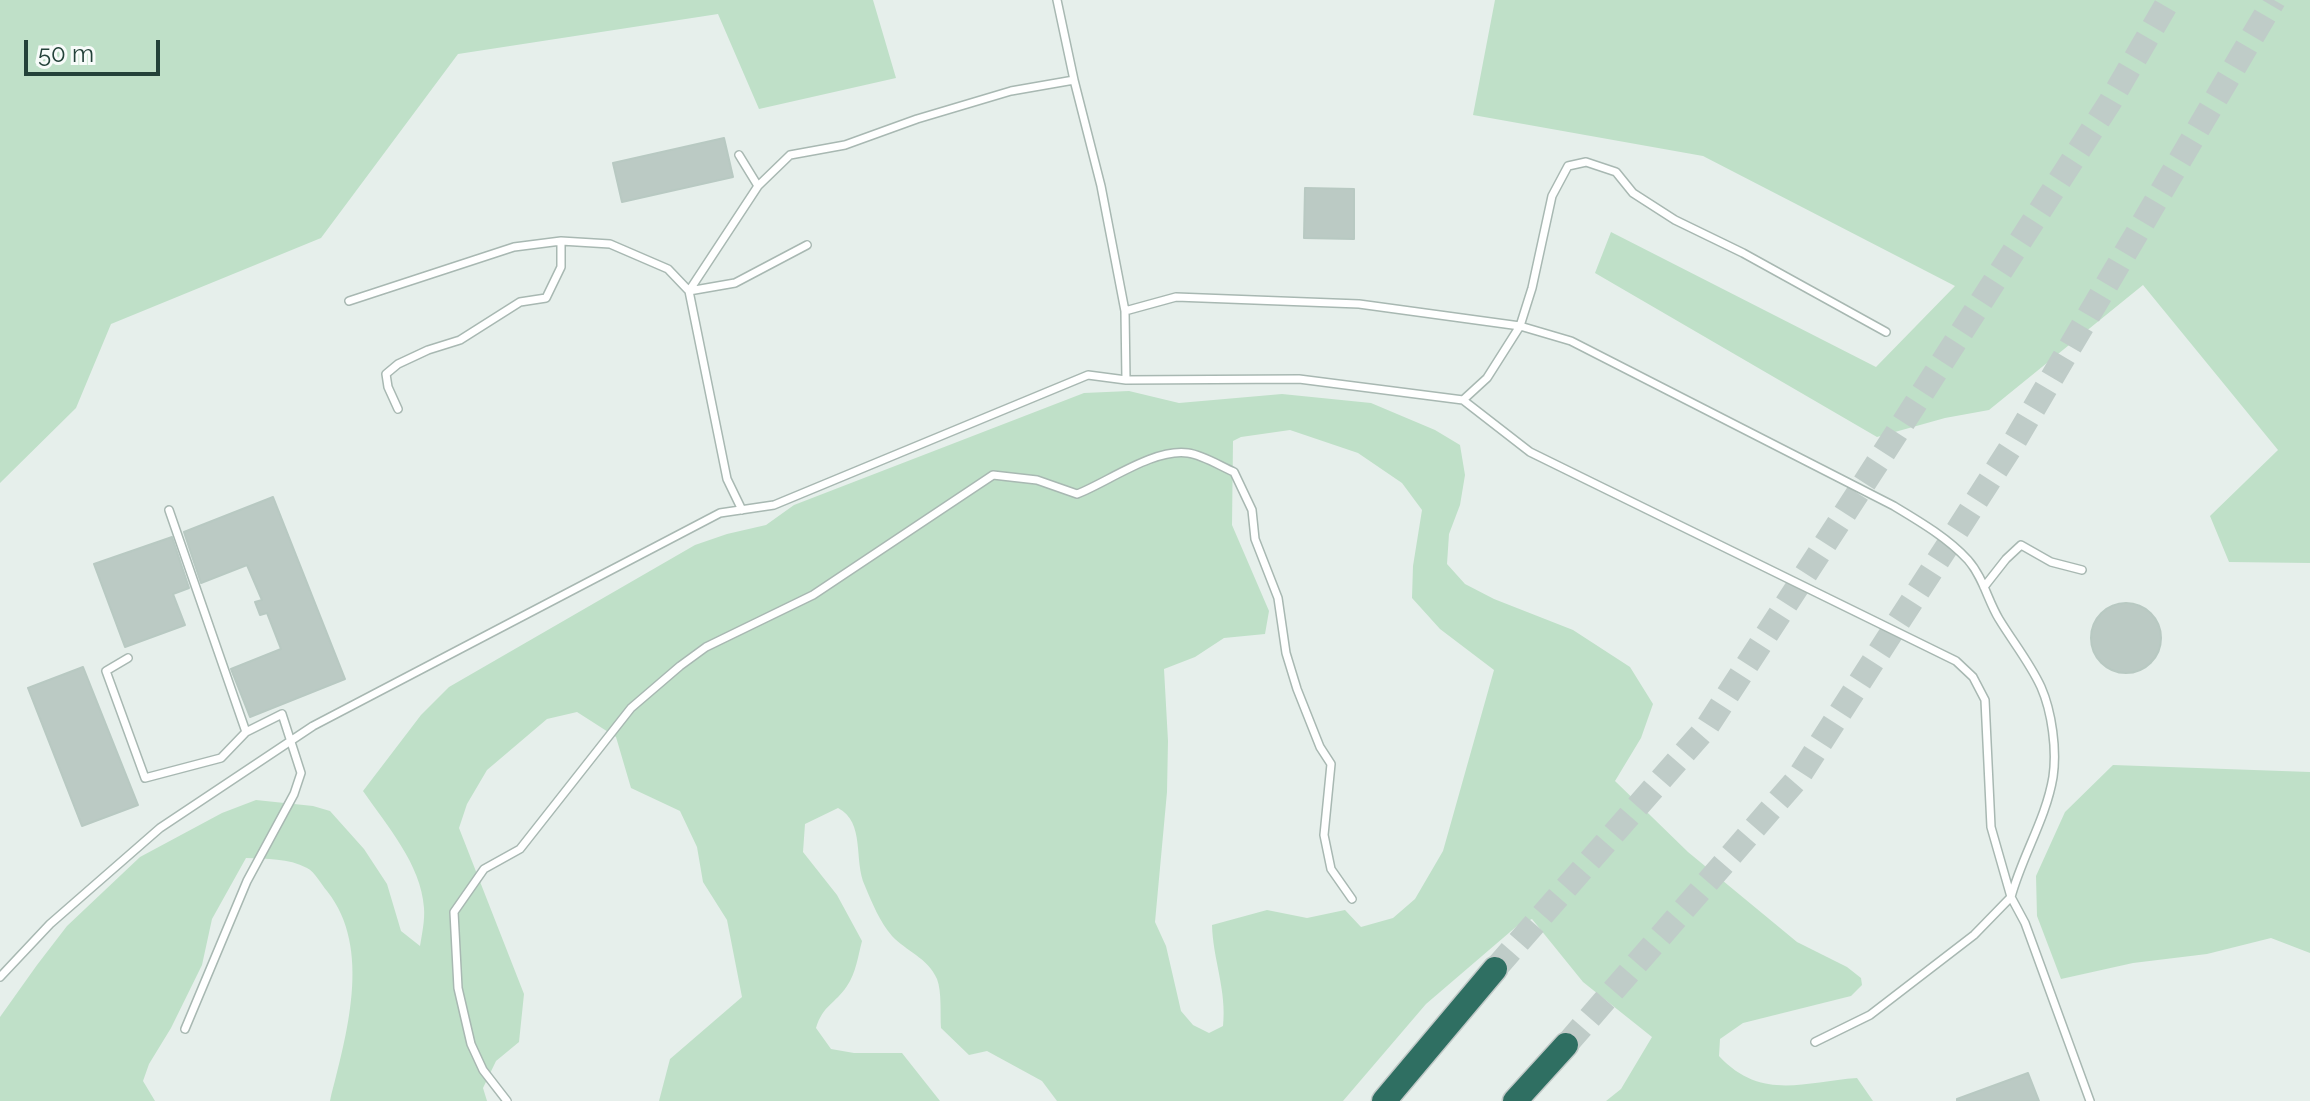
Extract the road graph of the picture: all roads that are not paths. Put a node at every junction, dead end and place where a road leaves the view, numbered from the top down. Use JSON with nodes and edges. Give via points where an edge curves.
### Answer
{"nodes":[{"id":1,"x":1057,"y":0,"type":"edge"},
{"id":2,"x":1074,"y":80,"type":"junction"},
{"id":3,"x":739,"y":155,"type":"dead end"},
{"id":4,"x":758,"y":186,"type":"junction"},
{"id":5,"x":561,"y":241,"type":"junction"},
{"id":6,"x":807,"y":245,"type":"dead end"},
{"id":7,"x":689,"y":291,"type":"junction"},
{"id":8,"x":349,"y":301,"type":"dead end"},
{"id":9,"x":1125,"y":311,"type":"junction"},
{"id":10,"x":1520,"y":326,"type":"junction"},
{"id":11,"x":1886,"y":332,"type":"dead end"},
{"id":12,"x":1126,"y":380,"type":"junction"},
{"id":13,"x":1463,"y":400,"type":"junction"},
{"id":14,"x":398,"y":409,"type":"dead end"},
{"id":15,"x":169,"y":510,"type":"dead end"},
{"id":16,"x":742,"y":510,"type":"junction"},
{"id":17,"x":2082,"y":570,"type":"dead end"},
{"id":18,"x":1984,"y":587,"type":"junction"},
{"id":19,"x":128,"y":658,"type":"dead end"},
{"id":20,"x":246,"y":732,"type":"junction"},
{"id":21,"x":292,"y":741,"type":"junction"},
{"id":22,"x":2011,"y":897,"type":"junction"},
{"id":23,"x":1352,"y":899,"type":"dead end"},
{"id":24,"x":1495,"y":969,"type":"tunnel mouth"},
{"id":25,"x":0,"y":977,"type":"edge"},
{"id":26,"x":185,"y":1029,"type":"dead end"},
{"id":27,"x":1815,"y":1042,"type":"dead end"},
{"id":28,"x":1566,"y":1045,"type":"tunnel mouth"},
{"id":29,"x":507,"y":1101,"type":"edge"},
{"id":30,"x":1384,"y":1101,"type":"edge"},
{"id":31,"x":1515,"y":1101,"type":"edge"},
{"id":32,"x":2090,"y":1101,"type":"edge"}],
"edges":[{"from":1,"to":2,"type":"lane"},
{"from":2,"to":4,"type":"lane","via":[[1011,91],[845,145],[790,155]]},
{"from":2,"to":9,"type":"lane"},
{"from":3,"to":4,"type":"lane"},
{"from":4,"to":7,"type":"lane"},
{"from":5,"to":7,"type":"lane","via":[[610,244],[668,269]]},
{"from":5,"to":8,"type":"lane","via":[[514,247]]},
{"from":5,"to":14,"type":"lane","via":[[561,267],[546,298],[520,302],[460,340],[398,364],[386,374]]},
{"from":6,"to":7,"type":"lane","via":[[735,283]]},
{"from":7,"to":16,"type":"lane","via":[[727,479]]},
{"from":9,"to":10,"type":"lane","via":[[1176,297],[1359,304]]},
{"from":9,"to":12,"type":"lane"},
{"from":10,"to":11,"type":"lane","via":[[1552,196],[1568,166],[1586,162],[1616,172],[1633,193],[1675,220]]},
{"from":10,"to":13,"type":"lane","via":[[1487,378]]},
{"from":10,"to":18,"type":"lane","via":[[1571,341],[1894,506],[1968,560]]},
{"from":12,"to":13,"type":"lane","via":[[1299,379]]},
{"from":12,"to":16,"type":"lane","via":[[1088,375],[774,505]]},
{"from":13,"to":22,"type":"lane","via":[[1530,452],[1956,661],[1973,677],[1985,700],[1991,827]]},
{"from":15,"to":20,"type":"lane"},
{"from":16,"to":21,"type":"lane","via":[[720,513]]},
{"from":17,"to":18,"type":"lane","via":[[2051,562],[2021,545]]},
{"from":18,"to":22,"type":"lane","via":[[2042,688],[2053,737],[2047,802]]},
{"from":19,"to":20,"type":"lane","via":[[106,671],[145,778],[221,758]]},
{"from":20,"to":21,"type":"lane","via":[[282,714]]},
{"from":21,"to":25,"type":"lane","via":[[160,828],[50,924]]},
{"from":21,"to":26,"type":"lane","via":[[301,773],[294,794],[247,881]]},
{"from":22,"to":27,"type":"lane","via":[[1974,935],[1870,1015]]},
{"from":22,"to":32,"type":"lane"},
{"from":23,"to":29,"type":"lane","via":[[1331,869],[1324,835],[1331,764],[1286,653],[1278,598],[1255,539],[1252,510],[1234,472],[1189,453],[1168,454],[1077,494],[1037,480],[993,475],[813,595],[706,647],[680,666],[631,708],[520,849],[484,869],[454,912],[458,988],[471,1044]]},
{"from":24,"to":30,"type":"highway"},
{"from":28,"to":31,"type":"highway"}]}
